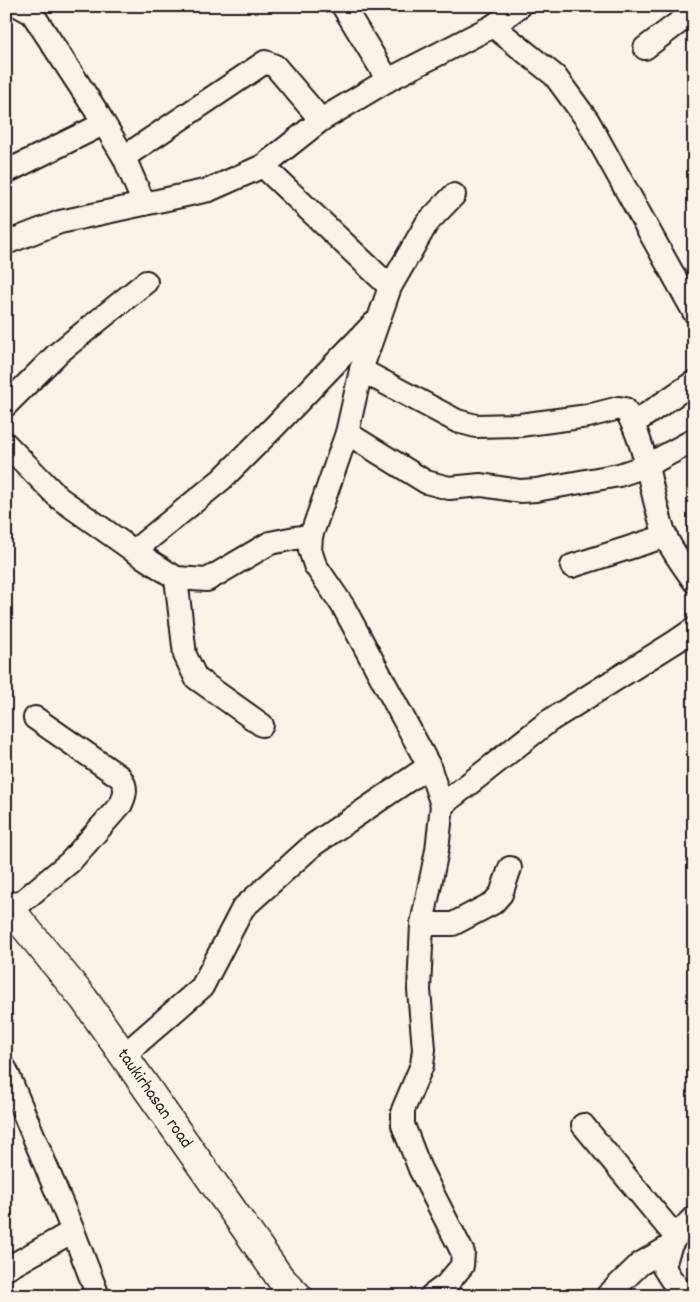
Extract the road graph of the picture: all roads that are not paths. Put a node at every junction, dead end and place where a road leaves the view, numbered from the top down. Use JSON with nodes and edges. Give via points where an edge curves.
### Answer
{"nodes":[{"id":1,"x":17,"y":6,"type":"edge"},
{"id":2,"x":343,"y":6,"type":"edge"},
{"id":3,"x":520,"y":6,"type":"edge"},
{"id":4,"x":6,"y":8,"type":"edge"},
{"id":5,"x":694,"y":11,"type":"edge"},
{"id":6,"x":494,"y":26,"type":"junction"},
{"id":7,"x":645,"y":48,"type":"dead end"},
{"id":8,"x":388,"y":80,"type":"junction"},
{"id":9,"x":321,"y":120,"type":"junction"},
{"id":10,"x":103,"y":124,"type":"junction"},
{"id":11,"x":124,"y":157,"type":"junction"},
{"id":12,"x":264,"y":166,"type":"junction"},
{"id":13,"x":6,"y":172,"type":"edge"},
{"id":14,"x":454,"y":195,"type":"dead end"},
{"id":15,"x":144,"y":204,"type":"junction"},
{"id":16,"x":6,"y":243,"type":"edge"},
{"id":17,"x":146,"y":282,"type":"dead end"},
{"id":18,"x":390,"y":287,"type":"junction"},
{"id":19,"x":694,"y":312,"type":"edge"},
{"id":20,"x":377,"y":320,"type":"junction"},
{"id":21,"x":361,"y":370,"type":"junction"},
{"id":22,"x":694,"y":382,"type":"edge"},
{"id":23,"x":6,"y":405,"type":"edge"},
{"id":24,"x":634,"y":423,"type":"junction"},
{"id":25,"x":347,"y":433,"type":"junction"},
{"id":26,"x":694,"y":440,"type":"edge"},
{"id":27,"x":6,"y":444,"type":"edge"},
{"id":28,"x":646,"y":466,"type":"junction"},
{"id":29,"x":310,"y":536,"type":"junction"},
{"id":30,"x":666,"y":536,"type":"junction"},
{"id":31,"x":134,"y":551,"type":"junction"},
{"id":32,"x":572,"y":566,"type":"dead end"},
{"id":33,"x":176,"y":578,"type":"junction"},
{"id":34,"x":694,"y":582,"type":"edge"},
{"id":35,"x":694,"y":628,"type":"edge"},
{"id":36,"x":35,"y":718,"type":"dead end"},
{"id":37,"x":262,"y":725,"type":"dead end"},
{"id":38,"x":429,"y":766,"type":"junction"},
{"id":39,"x":442,"y":805,"type":"junction"},
{"id":40,"x":510,"y":868,"type":"dead end"},
{"id":41,"x":9,"y":907,"type":"edge"},
{"id":42,"x":422,"y":924,"type":"junction"},
{"id":43,"x":124,"y":1056,"type":"junction"},
{"id":44,"x":6,"y":1070,"type":"edge"},
{"id":45,"x":583,"y":1125,"type":"dead end"},
{"id":46,"x":694,"y":1217,"type":"edge"},
{"id":47,"x":73,"y":1231,"type":"junction"},
{"id":48,"x":672,"y":1242,"type":"junction"},
{"id":49,"x":6,"y":1269,"type":"edge"},
{"id":50,"x":98,"y":1296,"type":"edge"},
{"id":51,"x":298,"y":1296,"type":"edge"},
{"id":52,"x":431,"y":1296,"type":"edge"},
{"id":53,"x":607,"y":1296,"type":"edge"},
{"id":54,"x":685,"y":1296,"type":"edge"}],
"edges":[{"from":1,"to":4,"type":"street"},
{"from":1,"to":10,"type":"street","via":[[32,13]]},
{"from":2,"to":8,"type":"street"},
{"from":3,"to":6,"type":"street"},
{"from":5,"to":7,"type":"street"},
{"from":6,"to":8,"type":"street"},
{"from":6,"to":19,"type":"street","via":[[555,76],[588,121]]},
{"from":8,"to":9,"type":"street"},
{"from":9,"to":11,"type":"street","via":[[275,66],[265,62]]},
{"from":9,"to":12,"type":"street"},
{"from":10,"to":11,"type":"street"},
{"from":10,"to":13,"type":"street"},
{"from":11,"to":15,"type":"street"},
{"from":12,"to":15,"type":"street","via":[[209,190]]},
{"from":12,"to":18,"type":"street"},
{"from":14,"to":18,"type":"street","via":[[427,223]]},
{"from":15,"to":16,"type":"street","via":[[60,222]]},
{"from":17,"to":23,"type":"street","via":[[57,354]]},
{"from":18,"to":20,"type":"street"},
{"from":20,"to":21,"type":"street"},
{"from":20,"to":31,"type":"street","via":[[222,478]]},
{"from":21,"to":24,"type":"street","via":[[457,421],[476,426],[530,424],[619,408],[625,409]]},
{"from":21,"to":25,"type":"street"},
{"from":22,"to":24,"type":"street"},
{"from":24,"to":28,"type":"street"},
{"from":25,"to":28,"type":"street","via":[[426,482],[449,488],[481,485],[536,490],[619,475]]},
{"from":25,"to":29,"type":"street"},
{"from":26,"to":28,"type":"street"},
{"from":27,"to":31,"type":"street","via":[[59,498]]},
{"from":28,"to":30,"type":"street"},
{"from":29,"to":33,"type":"street","via":[[270,543],[207,580]]},
{"from":29,"to":38,"type":"street","via":[[310,550],[316,565],[343,606]]},
{"from":30,"to":32,"type":"street"},
{"from":30,"to":34,"type":"street"},
{"from":31,"to":33,"type":"street"},
{"from":33,"to":37,"type":"street","via":[[184,655],[196,678]]},
{"from":35,"to":39,"type":"street","via":[[549,721]]},
{"from":36,"to":41,"type":"street","via":[[120,776],[126,794],[70,862]]},
{"from":38,"to":39,"type":"street"},
{"from":38,"to":43,"type":"street","via":[[313,846],[243,908],[202,988]]},
{"from":39,"to":42,"type":"street"},
{"from":40,"to":42,"type":"street","via":[[501,894],[493,903],[453,924]]},
{"from":41,"to":43,"type":"street","name":"taukirhasan road","via":[[84,999]]},
{"from":42,"to":52,"type":"street","via":[[419,990],[424,1049],[422,1064],[403,1110],[403,1125],[420,1169],[463,1253],[462,1266],[446,1285]]},
{"from":43,"to":51,"type":"street","name":"taukirhasan road","via":[[281,1279]]},
{"from":44,"to":47,"type":"street"},
{"from":45,"to":48,"type":"street"},
{"from":46,"to":48,"type":"street"},
{"from":47,"to":49,"type":"street"},
{"from":47,"to":50,"type":"street"},
{"from":48,"to":53,"type":"street","via":[[640,1264]]},
{"from":48,"to":54,"type":"street","via":[[664,1268]]}]}
